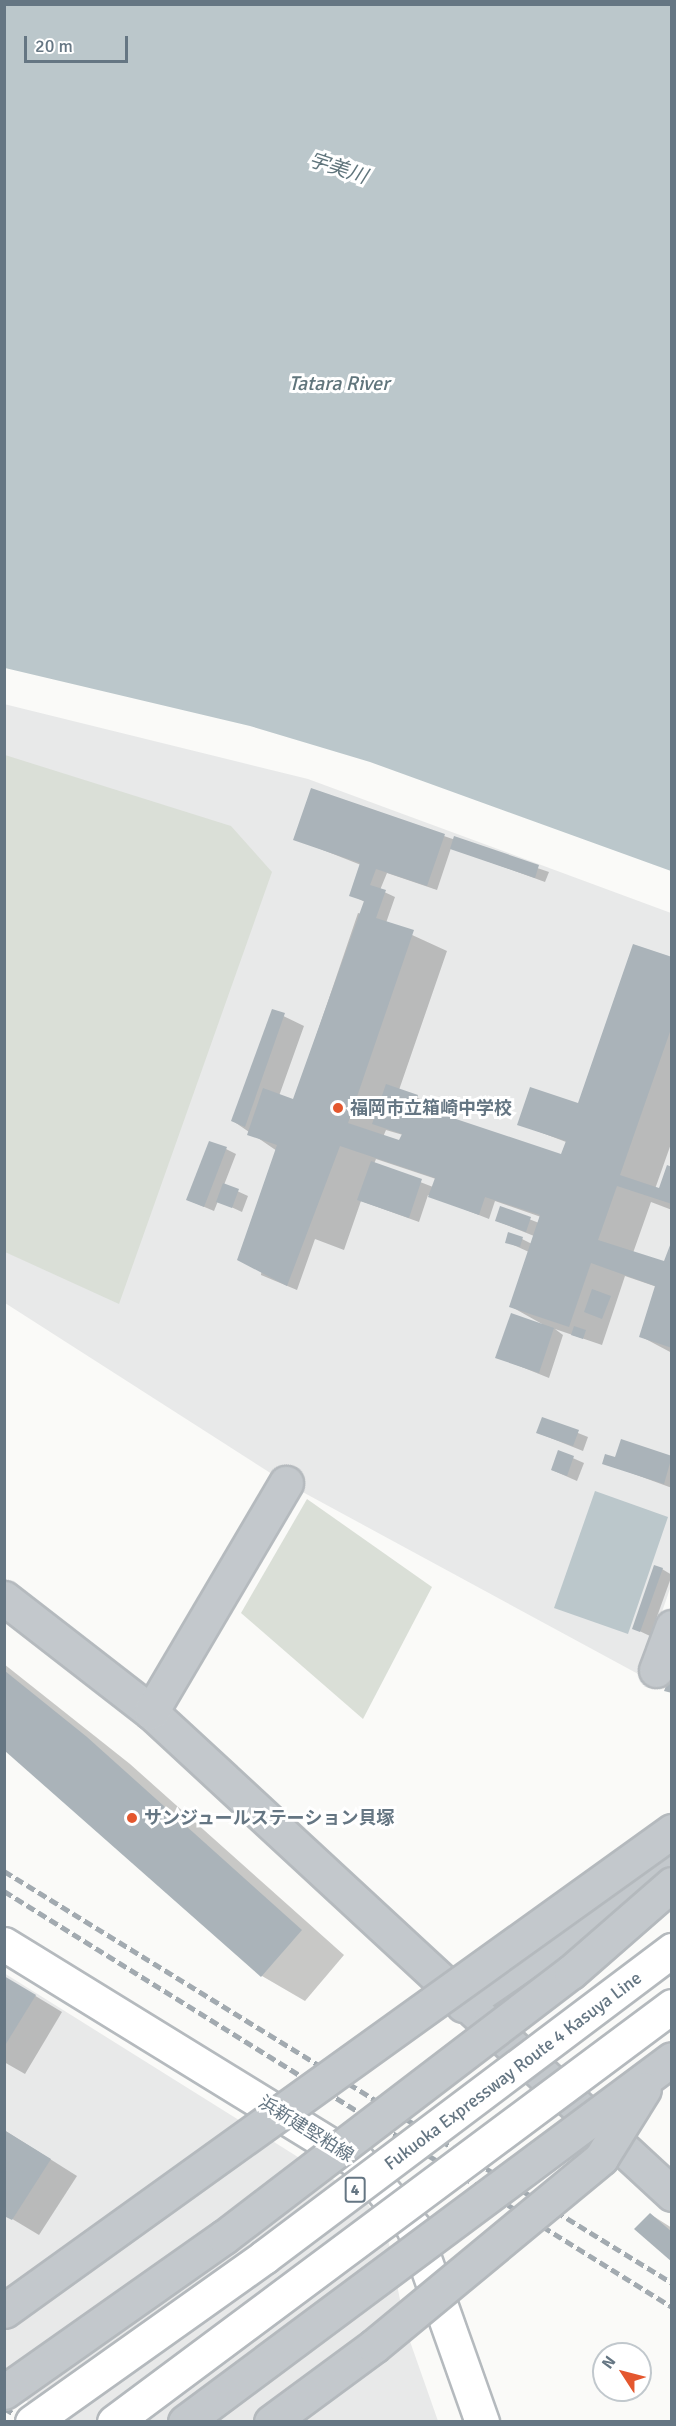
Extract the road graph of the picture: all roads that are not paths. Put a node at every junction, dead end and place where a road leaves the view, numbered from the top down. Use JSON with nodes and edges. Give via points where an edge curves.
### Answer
{"nodes":[{"id":1,"x":286,"y":1484,"type":"dead end"},
{"id":2,"x":4,"y":1598,"type":"edge"},
{"id":3,"x":672,"y":1627,"type":"edge"},
{"id":4,"x":656,"y":1670,"type":"dead end"},
{"id":5,"x":151,"y":1712,"type":"junction"},
{"id":6,"x":672,"y":1831,"type":"edge"},
{"id":7,"x":672,"y":1861,"type":"edge"},
{"id":8,"x":672,"y":1884,"type":"edge"},
{"id":9,"x":4,"y":1944,"type":"edge"},
{"id":10,"x":672,"y":1950,"type":"edge"},
{"id":11,"x":463,"y":2005,"type":"junction"},
{"id":12,"x":672,"y":2006,"type":"edge"},
{"id":13,"x":662,"y":2067,"type":"edge"},
{"id":14,"x":672,"y":2194,"type":"edge"},
{"id":15,"x":4,"y":2311,"type":"edge"},
{"id":16,"x":4,"y":2392,"type":"edge"},
{"id":17,"x":32,"y":2421,"type":"edge"},
{"id":18,"x":114,"y":2421,"type":"edge"},
{"id":19,"x":185,"y":2421,"type":"edge"},
{"id":20,"x":271,"y":2421,"type":"edge"},
{"id":21,"x":482,"y":2421,"type":"edge"}],
"edges":[{"from":1,"to":5,"type":"street"},
{"from":2,"to":5,"type":"street"},
{"from":3,"to":4,"type":"street"},
{"from":5,"to":11,"type":"street"},
{"from":6,"to":15,"type":"street","bridge":true},
{"from":7,"to":11,"type":"street"},
{"from":8,"to":16,"type":"street","bridge":true,"via":[[571,1972],[307,2174]]},
{"from":9,"to":21,"type":"main road","name":"浜新建堅粕線","via":[[359,2162],[413,2227]]},
{"from":10,"to":17,"type":"main road","name":"Fukuoka Expressway Route 4 Kasuya Line","number":"4","bridge":true,"via":[[264,2257]]},
{"from":11,"to":14,"type":"street"},
{"from":12,"to":18,"type":"main road","number":"4","bridge":true},
{"from":13,"to":19,"type":"street","bridge":true},
{"from":13,"to":20,"type":"street","bridge":true,"via":[[602,2158],[374,2346]]}]}
